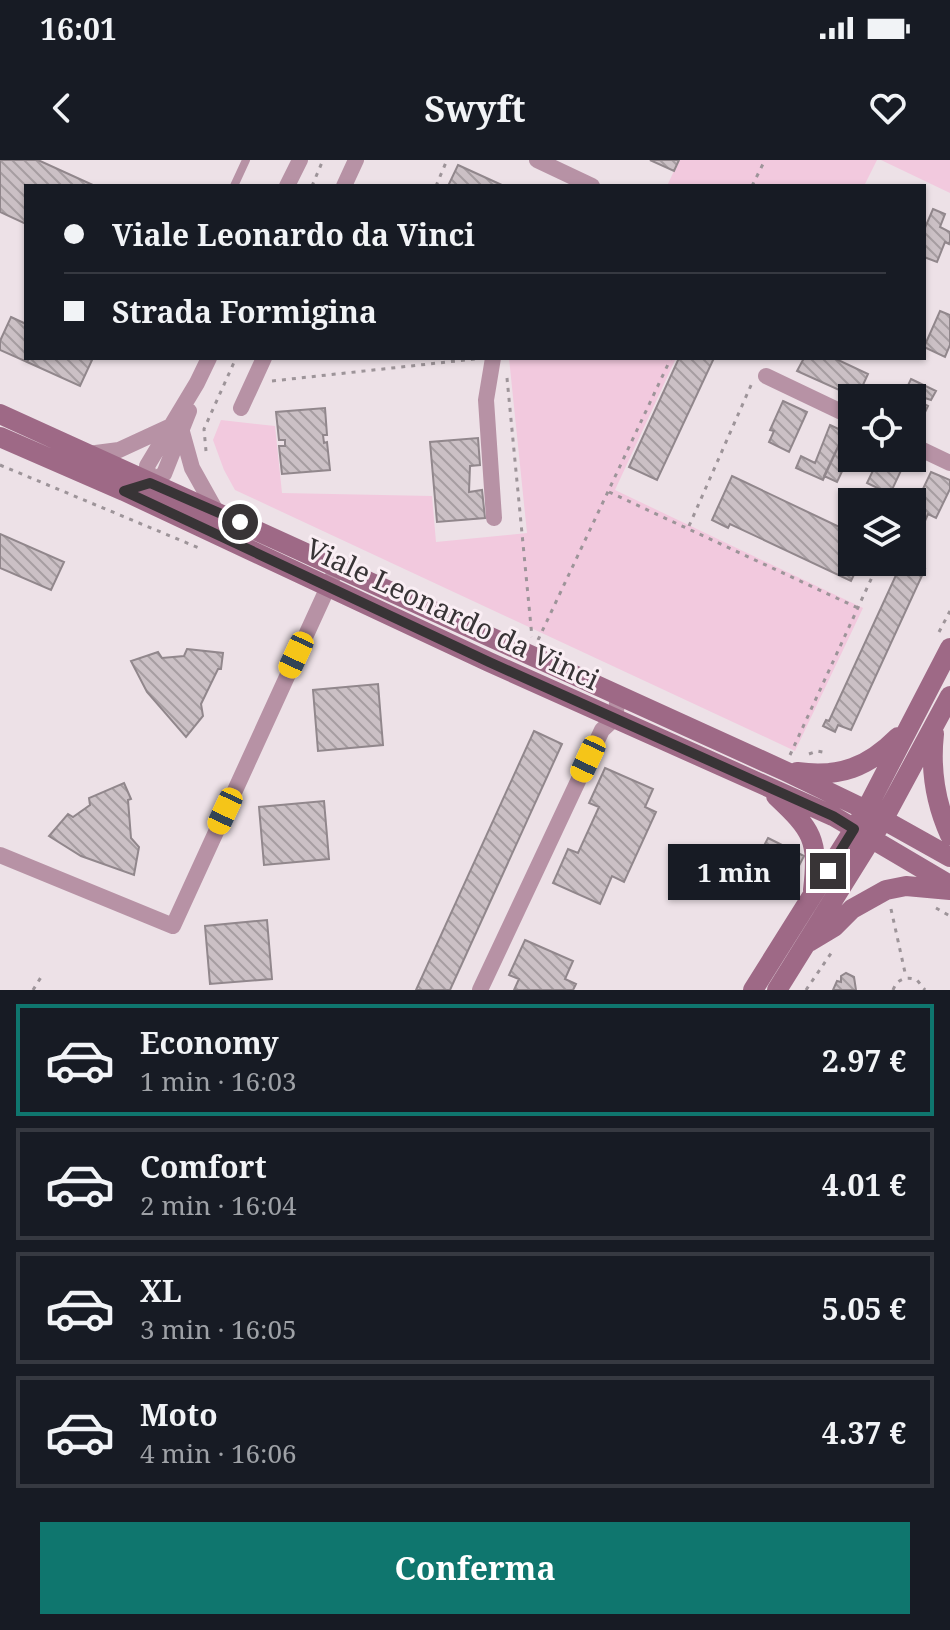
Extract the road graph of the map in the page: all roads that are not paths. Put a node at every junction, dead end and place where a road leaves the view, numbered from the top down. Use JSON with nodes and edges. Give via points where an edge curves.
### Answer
{"nodes":[{"id":1,"x":246,"y":160,"type":"edge"},
{"id":2,"x":300,"y":160,"type":"edge"},
{"id":3,"x":356,"y":160,"type":"edge"},
{"id":4,"x":537,"y":160,"type":"edge"},
{"id":5,"x":235,"y":184,"type":"edge"},
{"id":6,"x":288,"y":184,"type":"edge"},
{"id":7,"x":345,"y":184,"type":"edge"},
{"id":8,"x":588,"y":184,"type":"edge"},
{"id":9,"x":208,"y":360,"type":"edge"},
{"id":10,"x":263,"y":360,"type":"edge"},
{"id":11,"x":493,"y":360,"type":"edge"},
{"id":12,"x":762,"y":374,"type":"road end"},
{"id":13,"x":241,"y":408,"type":"dead end"},
{"id":14,"x":838,"y":410,"type":"edge"},
{"id":15,"x":0,"y":414,"type":"edge"},
{"id":16,"x":177,"y":429,"type":"junction"},
{"id":17,"x":0,"y":437,"type":"edge"},
{"id":18,"x":926,"y":452,"type":"edge"},
{"id":19,"x":87,"y":454,"type":"junction"},
{"id":20,"x":950,"y":463,"type":"edge"},
{"id":21,"x":150,"y":483,"type":"junction"},
{"id":22,"x":124,"y":491,"type":"junction"},
{"id":23,"x":216,"y":511,"type":"junction"},
{"id":24,"x":494,"y":518,"type":"dead end"},
{"id":25,"x":337,"y":567,"type":"junction"},
{"id":26,"x":327,"y":587,"type":"junction"},
{"id":27,"x":950,"y":648,"type":"edge"},
{"id":28,"x":618,"y":696,"type":"junction"},
{"id":29,"x":950,"y":696,"type":"edge"},
{"id":30,"x":615,"y":718,"type":"junction"},
{"id":31,"x":938,"y":719,"type":"junction"},
{"id":32,"x":909,"y":726,"type":"junction"},
{"id":33,"x":788,"y":763,"type":"junction"},
{"id":34,"x":762,"y":783,"type":"junction"},
{"id":35,"x":874,"y":815,"type":"junction"},
{"id":36,"x":862,"y":834,"type":"junction"},
{"id":37,"x":950,"y":835,"type":"edge"},
{"id":38,"x":0,"y":855,"type":"edge"},
{"id":39,"x":950,"y":857,"type":"edge"},
{"id":40,"x":950,"y":888,"type":"edge"},
{"id":41,"x":812,"y":896,"type":"junction"},
{"id":42,"x":806,"y":944,"type":"junction"},
{"id":43,"x":480,"y":990,"type":"edge"},
{"id":44,"x":753,"y":990,"type":"edge"},
{"id":45,"x":777,"y":990,"type":"edge"}],
"edges":[{"from":1,"to":5,"type":"lane"},
{"from":2,"to":6,"type":"street"},
{"from":3,"to":7,"type":"street"},
{"from":4,"to":8,"type":"street"},
{"from":9,"to":16,"type":"street"},
{"from":10,"to":13,"type":"street"},
{"from":11,"to":24,"type":"street","via":[[486,400]]},
{"from":12,"to":14,"type":"street"},
{"from":15,"to":19,"type":"street","name":"Viale Leonardo da Vinci"},
{"from":16,"to":19,"type":"street","via":[[119,450]]},
{"from":16,"to":21,"type":"street","via":[[147,466]]},
{"from":16,"to":23,"type":"street"},
{"from":17,"to":22,"type":"street","name":"Viale Leonardo da Vinci"},
{"from":18,"to":20,"type":"street"},
{"from":19,"to":21,"type":"street","name":"Viale Leonardo da Vinci"},
{"from":21,"to":22,"type":"street"},
{"from":21,"to":23,"type":"street","name":"Viale Leonardo da Vinci"},
{"from":22,"to":26,"type":"street","name":"Viale Leonardo da Vinci"},
{"from":23,"to":25,"type":"street","name":"Viale Leonardo da Vinci"},
{"from":25,"to":26,"type":"street"},
{"from":25,"to":28,"type":"street","name":"Viale Leonardo da Vinci"},
{"from":26,"to":30,"type":"street","name":"Viale Leonardo da Vinci"},
{"from":26,"to":38,"type":"street","via":[[173,926]]},
{"from":27,"to":32,"type":"street"},
{"from":28,"to":30,"type":"street"},
{"from":28,"to":33,"type":"street","name":"Viale Leonardo da Vinci"},
{"from":29,"to":31,"type":"street"},
{"from":30,"to":34,"type":"street","name":"Viale Leonardo da Vinci"},
{"from":30,"to":43,"type":"street","via":[[602,730]]},
{"from":31,"to":35,"type":"street"},
{"from":31,"to":37,"type":"street","via":[[931,759],[937,802]]},
{"from":32,"to":33,"type":"street","via":[[880,755],[851,770],[818,775]]},
{"from":32,"to":35,"type":"street"},
{"from":33,"to":35,"type":"street","name":"Viale Leonardo da Vinci"},
{"from":34,"to":36,"type":"street","name":"Viale Leonardo da Vinci"},
{"from":34,"to":41,"type":"street","via":[[811,835],[816,862]]},
{"from":35,"to":36,"type":"street"},
{"from":35,"to":39,"type":"street","name":"Viale Leonardo da Vinci"},
{"from":36,"to":40,"type":"street","name":"Viale Leonardo da Vinci"},
{"from":36,"to":41,"type":"street"},
{"from":36,"to":42,"type":"street"},
{"from":40,"to":42,"type":"street","via":[[886,890]]},
{"from":41,"to":44,"type":"street"},
{"from":42,"to":45,"type":"street"}]}
